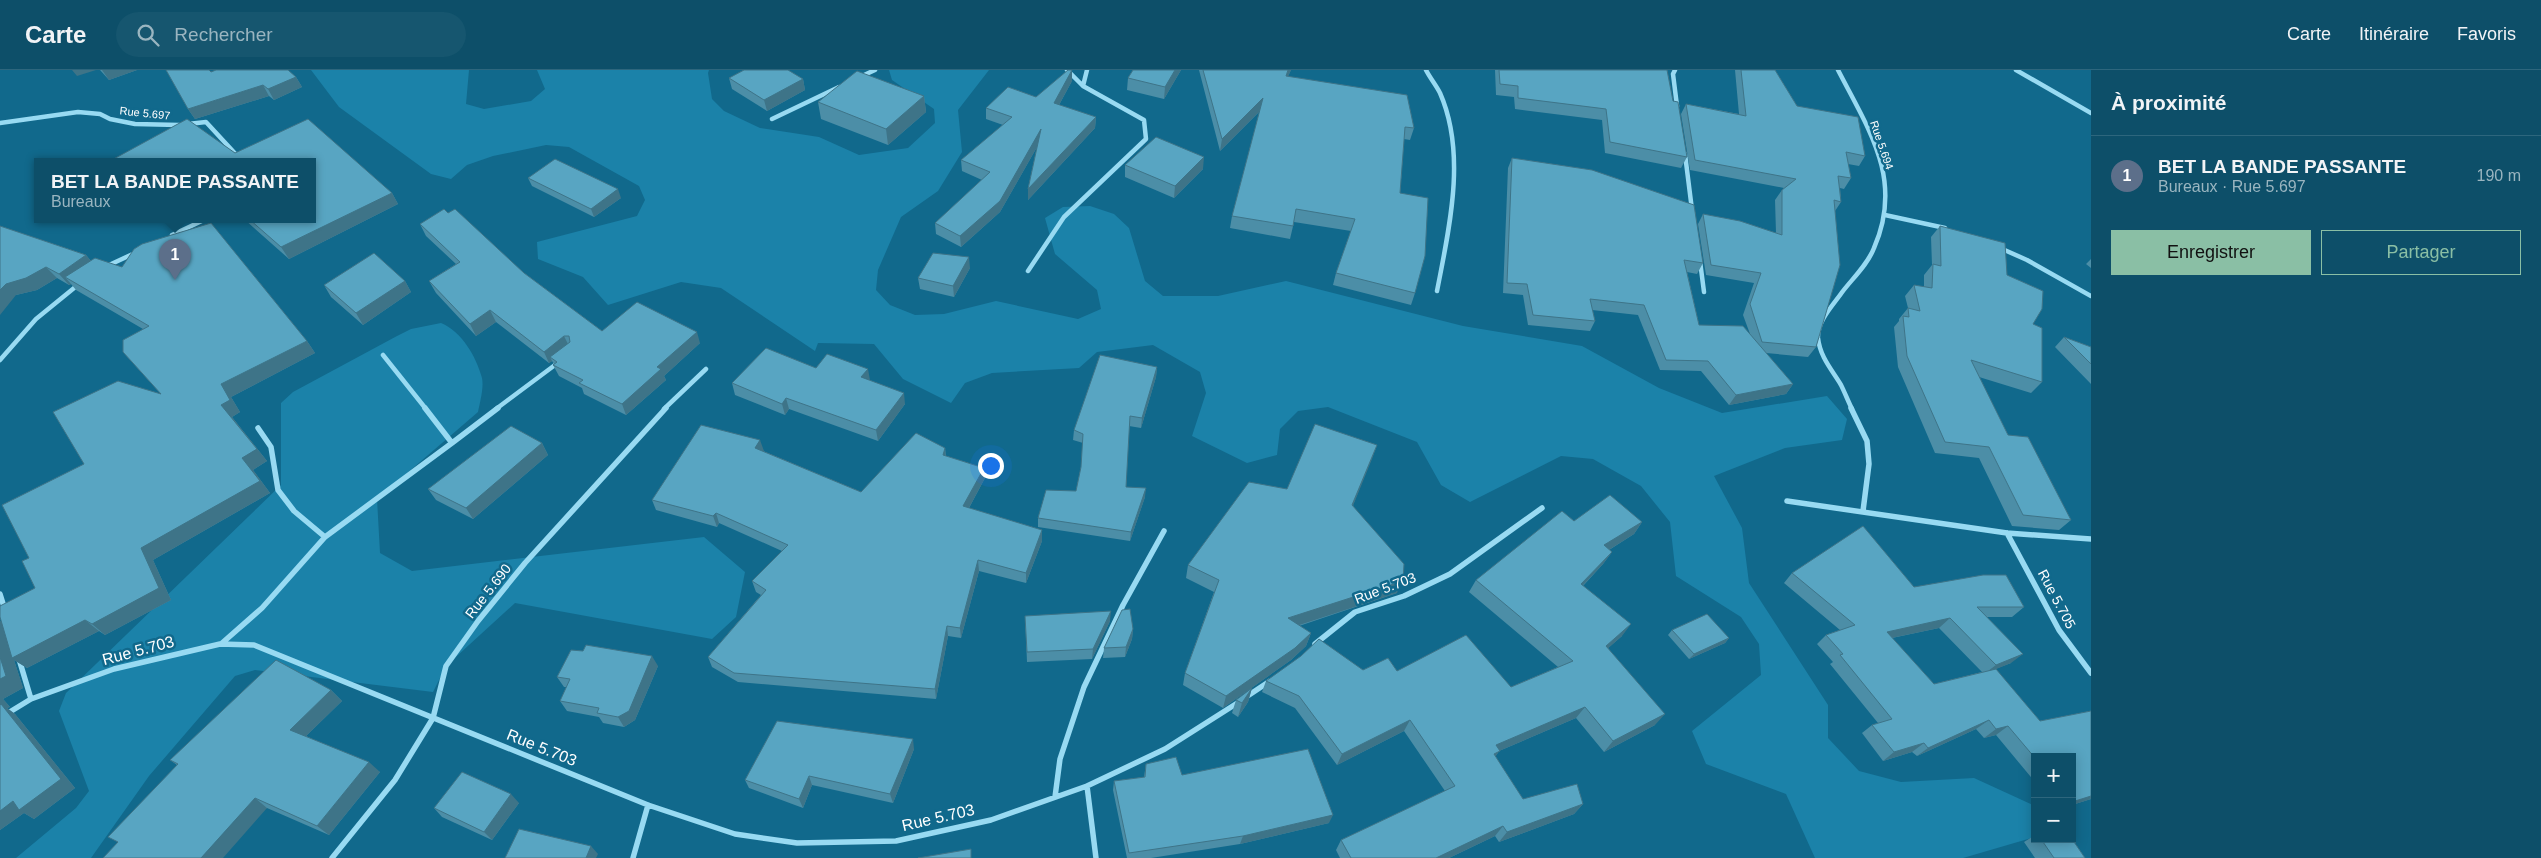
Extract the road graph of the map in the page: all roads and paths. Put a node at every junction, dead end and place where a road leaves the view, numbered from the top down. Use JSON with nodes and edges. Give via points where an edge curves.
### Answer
{"nodes":[{"id":1,"x":866,"y":70,"type":"edge"},
{"id":2,"x":1067,"y":70,"type":"edge"},
{"id":3,"x":1086,"y":70,"type":"edge"},
{"id":4,"x":1426,"y":70,"type":"edge"},
{"id":5,"x":1675,"y":70,"type":"edge"},
{"id":6,"x":1838,"y":70,"type":"edge"},
{"id":7,"x":2016,"y":70,"type":"edge"},
{"id":8,"x":873,"y":71,"type":"edge"},
{"id":9,"x":855,"y":80,"type":"edge"},
{"id":10,"x":846,"y":84,"type":"edge"},
{"id":11,"x":1083,"y":86,"type":"junction"},
{"id":12,"x":1678,"y":111,"type":"edge"},
{"id":13,"x":2091,"y":113,"type":"edge"},
{"id":14,"x":772,"y":119,"type":"dead end"},
{"id":15,"x":0,"y":123,"type":"edge"},
{"id":16,"x":1684,"y":149,"type":"edge"},
{"id":17,"x":239,"y":158,"type":"edge"},
{"id":18,"x":1885,"y":214,"type":"junction"},
{"id":19,"x":1693,"y":218,"type":"edge"},
{"id":20,"x":198,"y":223,"type":"edge"},
{"id":21,"x":1950,"y":230,"type":"edge"},
{"id":22,"x":164,"y":239,"type":"edge"},
{"id":23,"x":1991,"y":244,"type":"edge"},
{"id":24,"x":140,"y":250,"type":"edge"},
{"id":25,"x":1699,"y":255,"type":"edge"},
{"id":26,"x":99,"y":270,"type":"edge"},
{"id":27,"x":1028,"y":271,"type":"dead end"},
{"id":28,"x":84,"y":281,"type":"edge"},
{"id":29,"x":1437,"y":291,"type":"dead end"},
{"id":30,"x":1704,"y":292,"type":"dead end"},
{"id":31,"x":2091,"y":296,"type":"edge"},
{"id":32,"x":383,"y":355,"type":"dead end"},
{"id":33,"x":565,"y":357,"type":"edge"},
{"id":34,"x":0,"y":360,"type":"edge"},
{"id":35,"x":706,"y":369,"type":"dead end"},
{"id":36,"x":258,"y":428,"type":"dead end"},
{"id":37,"x":452,"y":443,"type":"junction"},
{"id":38,"x":1787,"y":500,"type":"dead end"},
{"id":39,"x":1542,"y":508,"type":"dead end"},
{"id":40,"x":1863,"y":511,"type":"junction"},
{"id":41,"x":1164,"y":531,"type":"dead end"},
{"id":42,"x":2007,"y":533,"type":"junction"},
{"id":43,"x":325,"y":537,"type":"junction"},
{"id":44,"x":2091,"y":539,"type":"edge"},
{"id":45,"x":0,"y":594,"type":"edge"},
{"id":46,"x":6,"y":613,"type":"edge"},
{"id":47,"x":220,"y":644,"type":"junction"},
{"id":48,"x":1310,"y":648,"type":"edge"},
{"id":49,"x":17,"y":651,"type":"edge"},
{"id":50,"x":2091,"y":673,"type":"edge"},
{"id":51,"x":1279,"y":674,"type":"edge"},
{"id":52,"x":31,"y":699,"type":"junction"},
{"id":53,"x":0,"y":718,"type":"edge"},
{"id":54,"x":433,"y":718,"type":"junction"},
{"id":55,"x":1087,"y":786,"type":"junction"},
{"id":56,"x":1055,"y":797,"type":"junction"},
{"id":57,"x":648,"y":805,"type":"junction"},
{"id":58,"x":332,"y":858,"type":"edge"},
{"id":59,"x":633,"y":858,"type":"edge"},
{"id":60,"x":1096,"y":858,"type":"edge"}],
"edges":[{"from":1,"to":8,"type":"street"},
{"from":2,"to":11,"type":"street"},
{"from":3,"to":11,"type":"street"},
{"from":4,"to":29,"type":"street","via":[[1446,107],[1452,144],[1447,240]]},
{"from":5,"to":12,"type":"street","via":[[1674,92]]},
{"from":6,"to":18,"type":"street","name":"Rue 5.694","via":[[1869,130],[1882,166],[1887,192]]},
{"from":7,"to":13,"type":"street"},
{"from":8,"to":9,"type":"street"},
{"from":10,"to":14,"type":"street"},
{"from":11,"to":27,"type":"street","via":[[1144,120],[1146,139],[1064,217]]},
{"from":15,"to":17,"type":"street","name":"Rue 5.697","via":[[81,113],[168,127],[206,122]]},
{"from":16,"to":19,"type":"street"},
{"from":18,"to":21,"type":"street"},
{"from":18,"to":40,"type":"street","name":"Rue 5.694","via":[[1874,250],[1829,310],[1818,337],[1826,366],[1840,384],[1867,441],[1869,464]]},
{"from":20,"to":22,"type":"street"},
{"from":23,"to":31,"type":"street"},
{"from":24,"to":26,"type":"street"},
{"from":25,"to":30,"type":"street"},
{"from":28,"to":34,"type":"street","via":[[23,330]]},
{"from":32,"to":37,"type":"street"},
{"from":33,"to":37,"type":"street"},
{"from":35,"to":54,"type":"street","name":"Rue 5.690","via":[[648,425],[478,621],[446,666]]},
{"from":36,"to":43,"type":"street","via":[[271,447],[278,490],[294,510]]},
{"from":37,"to":43,"type":"street"},
{"from":38,"to":40,"type":"street"},
{"from":39,"to":48,"type":"street","name":"Rue 5.703","via":[[1450,574],[1404,596],[1355,612]]},
{"from":40,"to":42,"type":"street"},
{"from":41,"to":56,"type":"street","via":[[1084,686],[1060,759]]},
{"from":42,"to":44,"type":"street"},
{"from":42,"to":50,"type":"street","name":"Rue 5.705","via":[[2059,630]]},
{"from":43,"to":47,"type":"street","via":[[262,608]]},
{"from":45,"to":46,"type":"street"},
{"from":47,"to":52,"type":"street","name":"Rue 5.703","via":[[114,669]]},
{"from":47,"to":54,"type":"street","name":"Rue 5.703","via":[[254,645]]},
{"from":49,"to":52,"type":"street"},
{"from":51,"to":55,"type":"street","name":"Rue 5.703","via":[[1194,734],[1144,762]]},
{"from":52,"to":53,"type":"street","name":"Rue 5.703"},
{"from":54,"to":57,"type":"street","name":"Rue 5.703"},
{"from":54,"to":58,"type":"street","name":"Rue 5.690","via":[[395,780]]},
{"from":55,"to":56,"type":"street","name":"Rue 5.703"},
{"from":55,"to":60,"type":"street"},
{"from":56,"to":57,"type":"street","name":"Rue 5.703","via":[[990,820],[896,841],[797,843],[735,834]]},
{"from":57,"to":59,"type":"street"}]}
